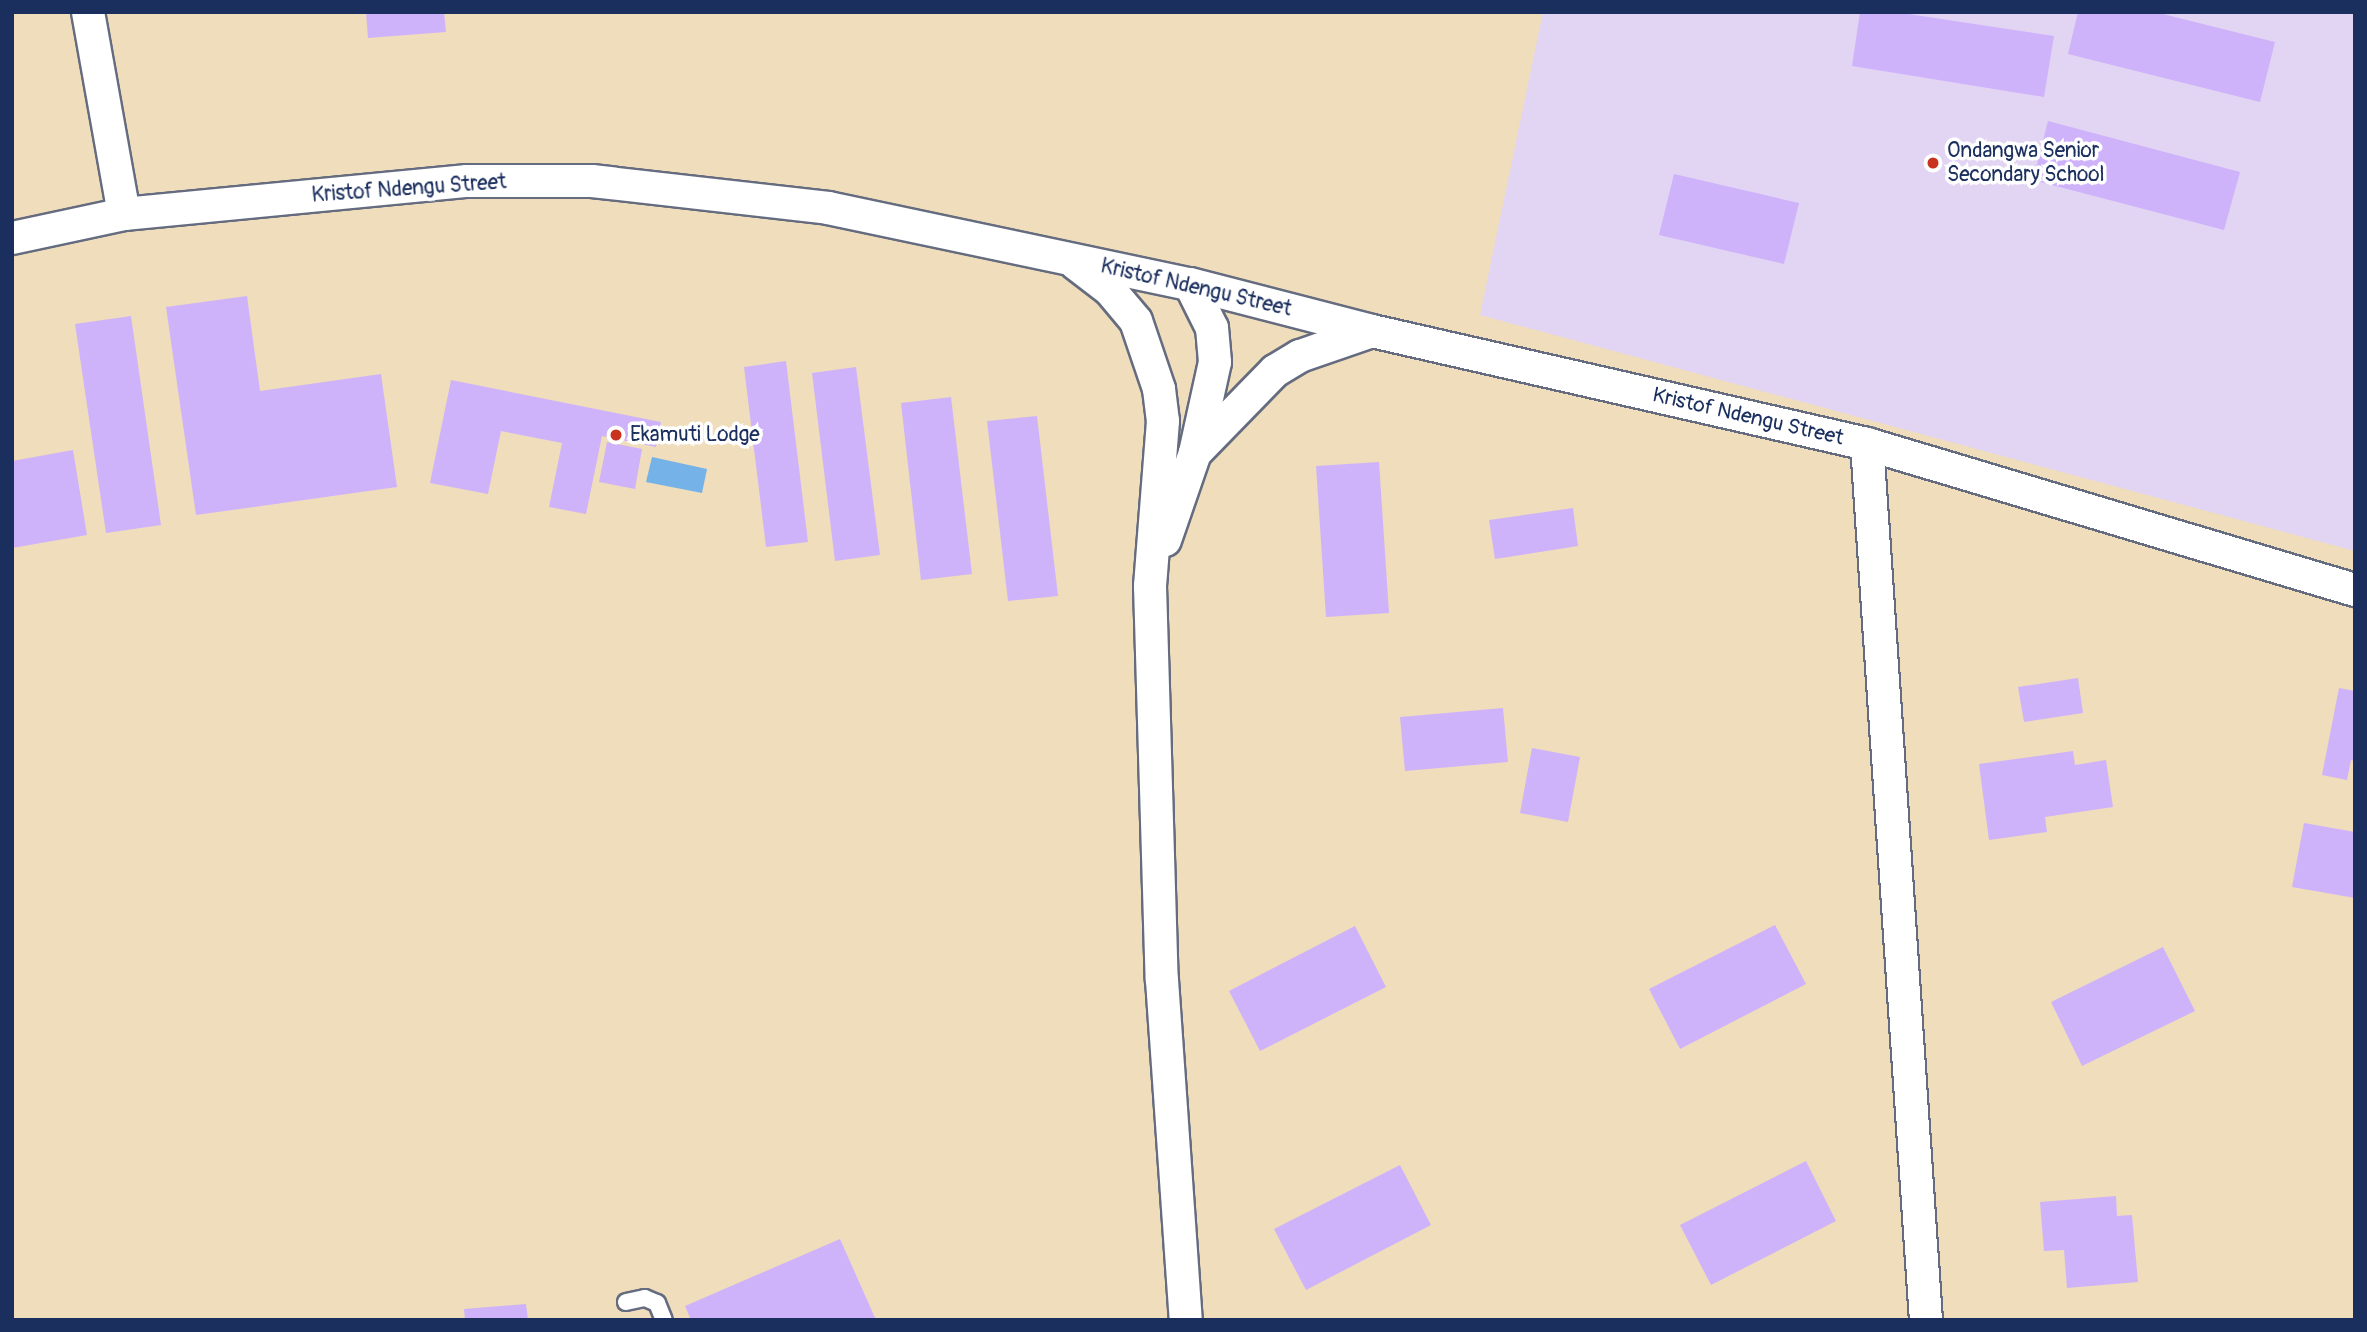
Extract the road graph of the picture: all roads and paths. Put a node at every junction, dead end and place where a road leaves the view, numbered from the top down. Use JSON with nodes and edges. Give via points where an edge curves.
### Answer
{"nodes":[{"id":1,"x":88,"y":12,"type":"edge"},
{"id":2,"x":124,"y":214,"type":"junction"},
{"id":3,"x":12,"y":238,"type":"edge"},
{"id":4,"x":1069,"y":258,"type":"junction"},
{"id":5,"x":1190,"y":284,"type":"junction"},
{"id":6,"x":1371,"y":331,"type":"junction"},
{"id":7,"x":1867,"y":444,"type":"junction"},
{"id":8,"x":1195,"y":453,"type":"junction"},
{"id":9,"x":1150,"y":586,"type":"junction"},
{"id":10,"x":2355,"y":590,"type":"edge"},
{"id":11,"x":626,"y":1302,"type":"dead end"},
{"id":12,"x":664,"y":1320,"type":"edge"},
{"id":13,"x":1186,"y":1320,"type":"edge"},
{"id":14,"x":1926,"y":1320,"type":"edge"}],
"edges":[{"from":1,"to":2,"type":"street"},
{"from":2,"to":3,"type":"street","name":"Kristof Ndengu Street"},
{"from":2,"to":4,"type":"street","name":"Kristof Ndengu Street","via":[[467,181],[592,181],[828,208]]},
{"from":4,"to":5,"type":"street","name":"Kristof Ndengu Street"},
{"from":4,"to":9,"type":"street","via":[[1110,290],[1136,321],[1160,389],[1164,421]]},
{"from":5,"to":6,"type":"street","name":"Kristof Ndengu Street"},
{"from":5,"to":8,"type":"street","via":[[1212,328],[1215,362]]},
{"from":6,"to":7,"type":"street","name":"Kristof Ndengu Street"},
{"from":6,"to":8,"type":"street","via":[[1300,356],[1275,371]]},
{"from":7,"to":10,"type":"street","name":"Kristof Ndengu Street"},
{"from":7,"to":14,"type":"street"},
{"from":8,"to":9,"type":"street"},
{"from":9,"to":13,"type":"street","via":[[1162,980]]},
{"from":11,"to":12,"type":"lane","via":[[645,1298],[657,1303]]}]}
